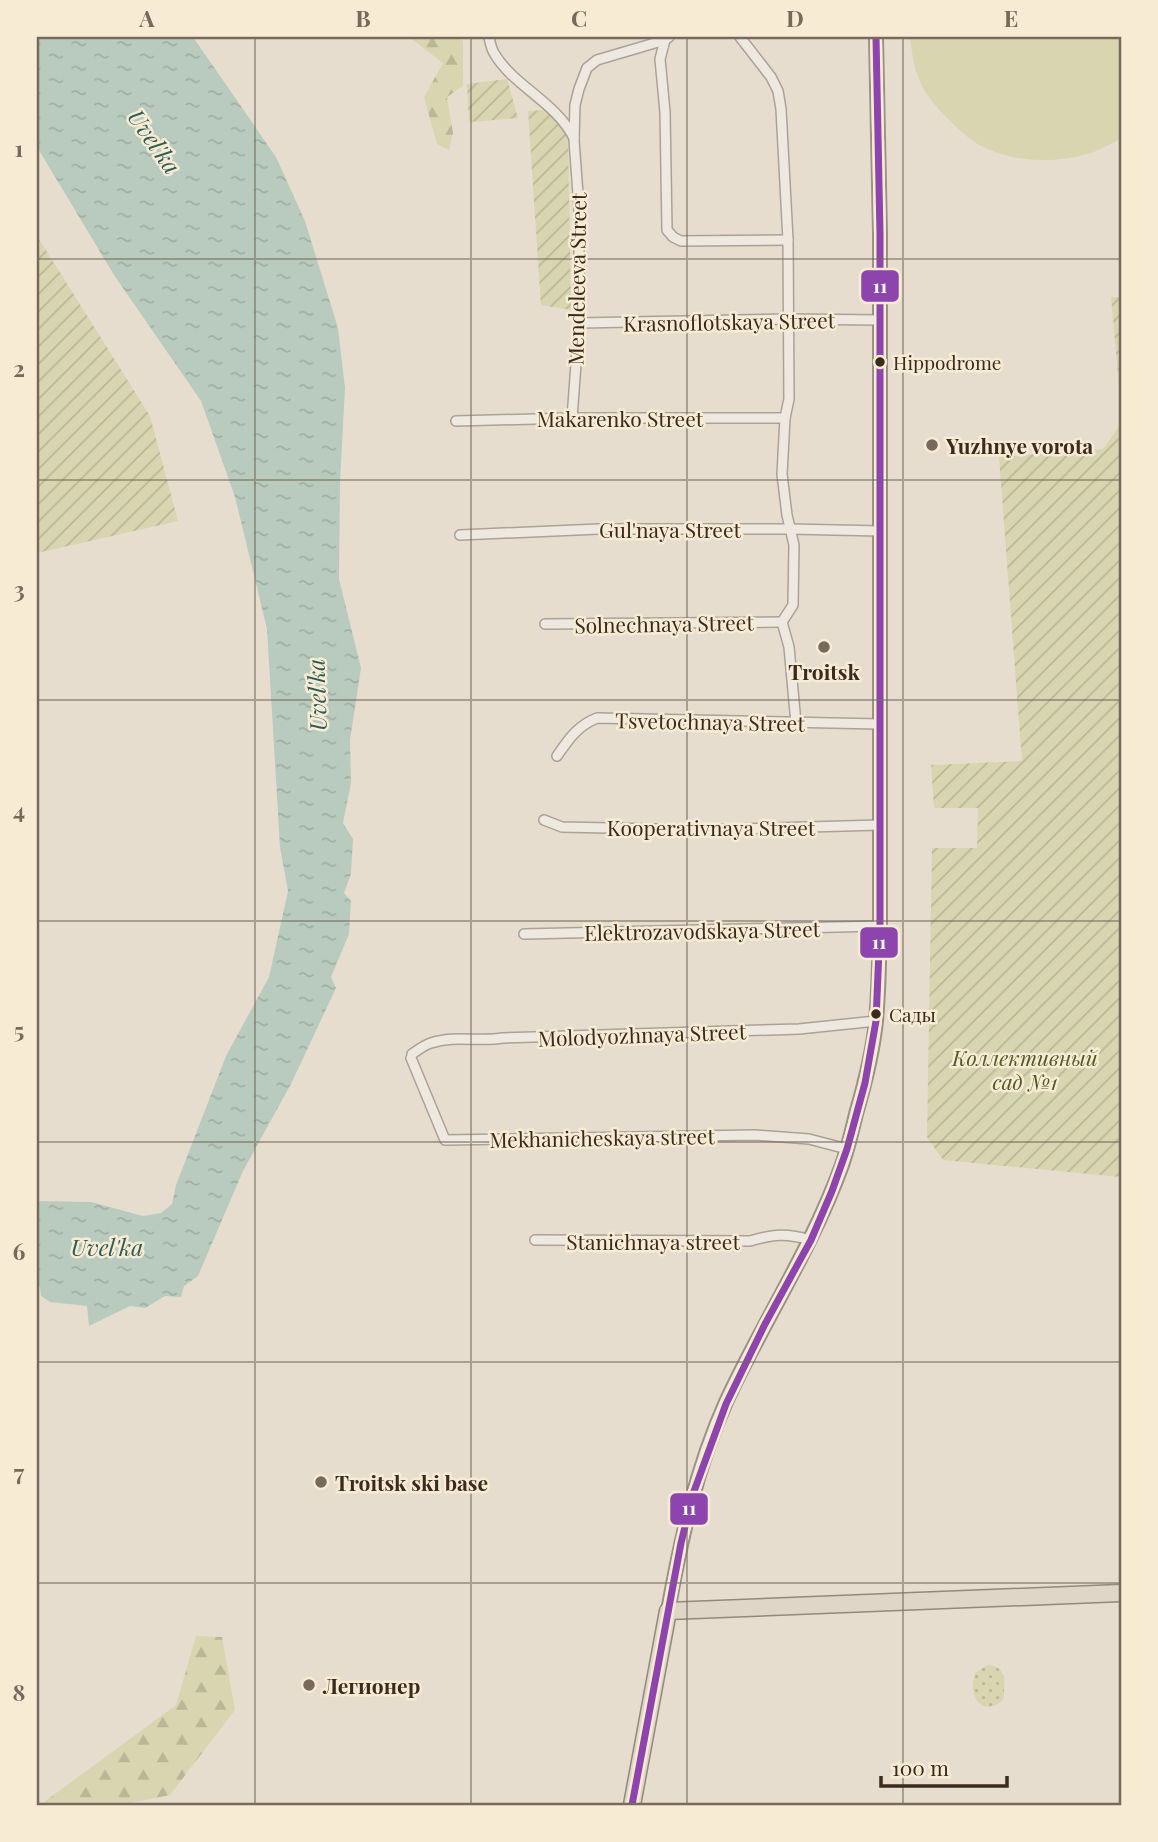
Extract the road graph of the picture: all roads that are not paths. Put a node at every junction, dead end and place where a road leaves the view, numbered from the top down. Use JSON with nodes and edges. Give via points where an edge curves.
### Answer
{"nodes":[{"id":1,"x":489,"y":37,"type":"edge"},
{"id":2,"x":740,"y":37,"type":"edge"},
{"id":3,"x":876,"y":37,"type":"edge"},
{"id":4,"x":667,"y":38,"type":"edge"},
{"id":5,"x":574,"y":140,"type":"junction"},
{"id":6,"x":788,"y":240,"type":"junction"},
{"id":7,"x":789,"y":319,"type":"junction"},
{"id":8,"x":880,"y":320,"type":"junction"},
{"id":9,"x":579,"y":323,"type":"junction"},
{"id":10,"x":572,"y":418,"type":"junction"},
{"id":11,"x":785,"y":418,"type":"junction"},
{"id":12,"x":456,"y":421,"type":"dead end"},
{"id":13,"x":790,"y":529,"type":"junction"},
{"id":14,"x":880,"y":531,"type":"junction"},
{"id":15,"x":460,"y":535,"type":"dead end"},
{"id":16,"x":782,"y":622,"type":"junction"},
{"id":17,"x":545,"y":624,"type":"dead end"},
{"id":18,"x":796,"y":723,"type":"junction"},
{"id":19,"x":879,"y":724,"type":"junction"},
{"id":20,"x":557,"y":756,"type":"dead end"},
{"id":21,"x":544,"y":820,"type":"dead end"},
{"id":22,"x":880,"y":825,"type":"junction"},
{"id":23,"x":880,"y":926,"type":"junction"},
{"id":24,"x":524,"y":934,"type":"dead end"},
{"id":25,"x":876,"y":1021,"type":"junction"},
{"id":26,"x":411,"y":1056,"type":"joint"},
{"id":27,"x":847,"y":1149,"type":"junction"},
{"id":28,"x":535,"y":1240,"type":"dead end"},
{"id":29,"x":811,"y":1240,"type":"junction"},
{"id":30,"x":1121,"y":1593,"type":"edge"},
{"id":31,"x":668,"y":1611,"type":"junction"},
{"id":32,"x":632,"y":1805,"type":"edge"}],
"edges":[{"from":1,"to":5,"type":"street","via":[[493,52],[507,69],[555,112]]},
{"from":2,"to":6,"type":"street","via":[[778,91]]},
{"from":3,"to":8,"type":"main road"},
{"from":4,"to":5,"type":"street","name":"Mendeleeva Street","via":[[597,60],[587,68],[575,105]]},
{"from":4,"to":6,"type":"street","via":[[660,59],[667,230],[681,241]]},
{"from":5,"to":9,"type":"street","name":"Mendeleeva Street"},
{"from":6,"to":7,"type":"street"},
{"from":7,"to":8,"type":"street","name":"Krasnoflotskaya Street"},
{"from":7,"to":9,"type":"street","name":"Krasnoflotskaya Street"},
{"from":7,"to":11,"type":"street"},
{"from":8,"to":14,"type":"main road"},
{"from":9,"to":10,"type":"street","name":"Mendeleeva Street"},
{"from":10,"to":11,"type":"street","name":"Makarenko Street"},
{"from":10,"to":12,"type":"street","name":"Makarenko Street"},
{"from":11,"to":13,"type":"street","via":[[782,474]]},
{"from":13,"to":14,"type":"street","name":"Gul'naya Street"},
{"from":13,"to":15,"type":"street","name":"Gul'naya Street"},
{"from":13,"to":16,"type":"street","via":[[793,605]]},
{"from":14,"to":19,"type":"main road"},
{"from":16,"to":17,"type":"street","name":"Solnechnaya Street"},
{"from":16,"to":18,"type":"street","via":[[789,647]]},
{"from":18,"to":19,"type":"street","name":"Tsvetochnaya Street"},
{"from":18,"to":20,"type":"street","name":"Tsvetochnaya Street","via":[[597,718],[585,722]]},
{"from":19,"to":22,"type":"main road"},
{"from":21,"to":22,"type":"street","name":"Kooperativnaya Street","via":[[562,827],[677,830]]},
{"from":22,"to":23,"type":"main road"},
{"from":23,"to":24,"type":"street","name":"Elektrozavodskaya Street"},
{"from":23,"to":25,"type":"main road"},
{"from":25,"to":26,"type":"street","name":"Molodyozhnaya Street","via":[[799,1029],[449,1039],[429,1043]]},
{"from":25,"to":27,"type":"main road"},
{"from":26,"to":27,"type":"street","name":"Mekhanicheskaya street","via":[[445,1140],[755,1135],[809,1139]]},
{"from":27,"to":29,"type":"main road"},
{"from":28,"to":29,"type":"street","name":"Stanichnaya street","via":[[750,1241],[792,1235]]},
{"from":29,"to":31,"type":"main road","via":[[754,1346],[712,1438],[692,1494]]},
{"from":30,"to":31,"type":"highway"},
{"from":31,"to":32,"type":"highway"}]}
